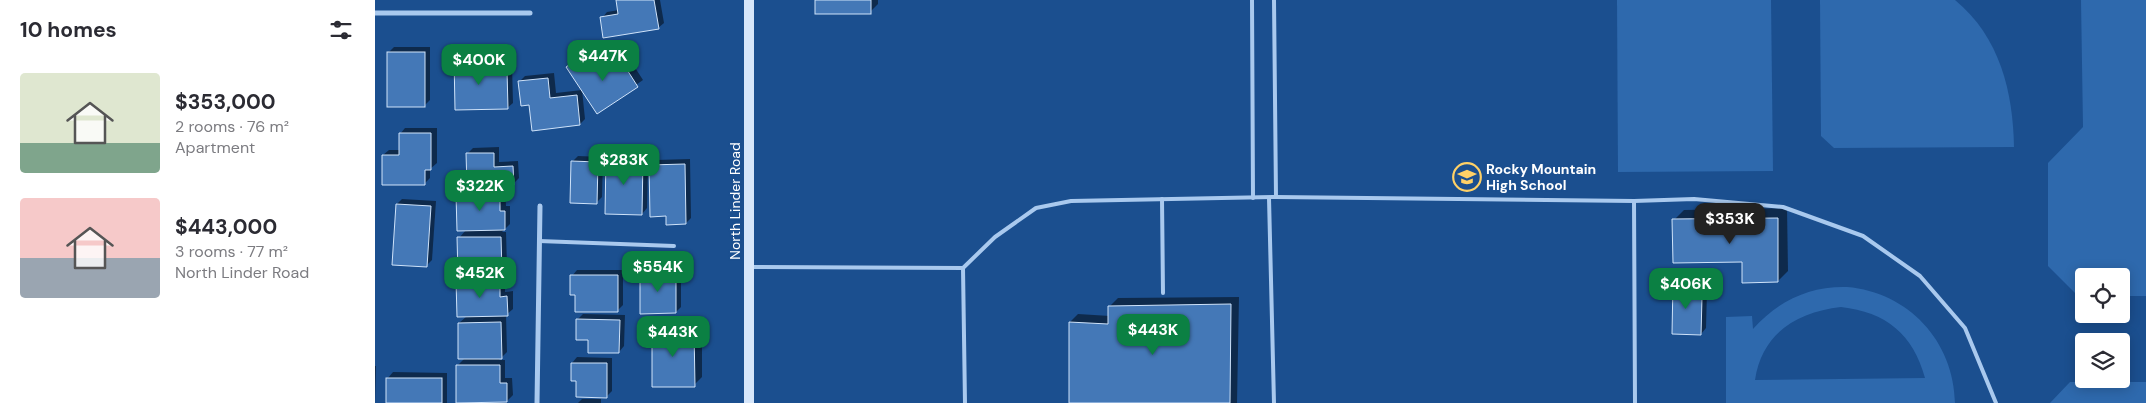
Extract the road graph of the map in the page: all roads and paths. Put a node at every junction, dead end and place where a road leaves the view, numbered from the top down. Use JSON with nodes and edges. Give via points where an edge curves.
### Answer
{"nodes":[{"id":1,"x":749,"y":0,"type":"edge"},
{"id":2,"x":1252,"y":0,"type":"edge"},
{"id":3,"x":1274,"y":0,"type":"edge"},
{"id":4,"x":375,"y":13,"type":"edge"},
{"id":5,"x":530,"y":13,"type":"dead end"},
{"id":6,"x":1276,"y":197,"type":"junction"},
{"id":7,"x":1253,"y":198,"type":"junction"},
{"id":8,"x":1269,"y":198,"type":"junction"},
{"id":9,"x":1162,"y":199,"type":"junction"},
{"id":10,"x":1634,"y":201,"type":"junction"},
{"id":11,"x":540,"y":206,"type":"dead end"},
{"id":12,"x":539,"y":241,"type":"junction"},
{"id":13,"x":674,"y":246,"type":"dead end"},
{"id":14,"x":749,"y":267,"type":"junction"},
{"id":15,"x":963,"y":268,"type":"junction"},
{"id":16,"x":1163,"y":293,"type":"dead end"},
{"id":17,"x":537,"y":403,"type":"edge"},
{"id":18,"x":749,"y":403,"type":"edge"},
{"id":19,"x":965,"y":403,"type":"edge"},
{"id":20,"x":1274,"y":403,"type":"edge"},
{"id":21,"x":1635,"y":403,"type":"edge"},
{"id":22,"x":1996,"y":403,"type":"edge"}],
"edges":[{"from":1,"to":14,"type":"main road","name":"North Linder Road"},
{"from":2,"to":7,"type":"lane"},
{"from":3,"to":6,"type":"lane"},
{"from":4,"to":5,"type":"street"},
{"from":6,"to":8,"type":"lane"},
{"from":6,"to":10,"type":"lane"},
{"from":7,"to":8,"type":"lane"},
{"from":7,"to":9,"type":"lane"},
{"from":8,"to":20,"type":"lane"},
{"from":9,"to":15,"type":"lane","via":[[1071,201],[1036,208],[995,237]]},
{"from":9,"to":16,"type":"lane"},
{"from":10,"to":21,"type":"lane"},
{"from":10,"to":22,"type":"lane","via":[[1694,199],[1783,207],[1863,236],[1920,276],[1965,328]]},
{"from":11,"to":12,"type":"street"},
{"from":12,"to":13,"type":"lane"},
{"from":12,"to":17,"type":"street"},
{"from":14,"to":15,"type":"lane"},
{"from":14,"to":18,"type":"main road","name":"North Linder Road"},
{"from":15,"to":19,"type":"lane"}]}
